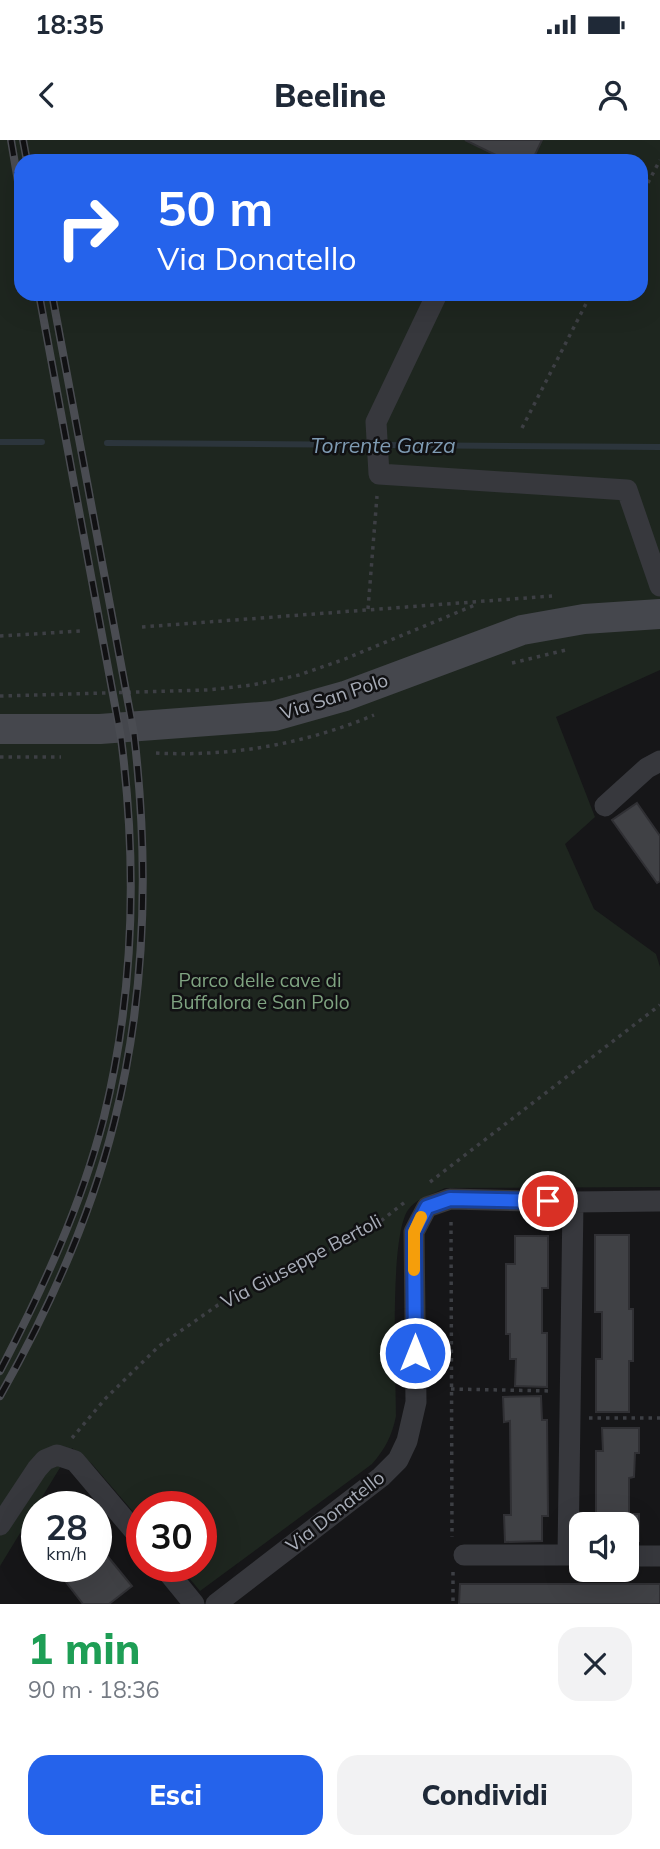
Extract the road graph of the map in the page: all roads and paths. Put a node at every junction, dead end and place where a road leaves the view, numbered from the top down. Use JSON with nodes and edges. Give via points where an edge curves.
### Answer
{"nodes":[{"id":1,"x":660,"y":160,"type":"edge"},
{"id":2,"x":648,"y":183,"type":"edge"},
{"id":3,"x":434,"y":301,"type":"edge"},
{"id":4,"x":587,"y":301,"type":"edge"},
{"id":5,"x":522,"y":428,"type":"dead end"},
{"id":6,"x":379,"y":474,"type":"junction"},
{"id":7,"x":660,"y":586,"type":"edge"},
{"id":8,"x":368,"y":609,"type":"junction"},
{"id":9,"x":660,"y":614,"type":"edge"},
{"id":10,"x":142,"y":627,"type":"dead end"},
{"id":11,"x":81,"y":631,"type":"dead end"},
{"id":12,"x":0,"y":636,"type":"edge"},
{"id":13,"x":0,"y":696,"type":"edge"},
{"id":14,"x":0,"y":729,"type":"edge"},
{"id":15,"x":660,"y":761,"type":"edge"},
{"id":16,"x":605,"y":806,"type":"dead end"},
{"id":17,"x":660,"y":1005,"type":"edge"},
{"id":18,"x":426,"y":1185,"type":"dead end"},
{"id":19,"x":415,"y":1194,"type":"dead end"},
{"id":20,"x":450,"y":1199,"type":"junction"},
{"id":21,"x":660,"y":1201,"type":"edge"},
{"id":22,"x":573,"y":1202,"type":"junction"},
{"id":23,"x":451,"y":1389,"type":"junction"},
{"id":24,"x":570,"y":1391,"type":"junction"},
{"id":25,"x":660,"y":1418,"type":"edge"},
{"id":26,"x":570,"y":1419,"type":"junction"},
{"id":27,"x":57,"y":1455,"type":"junction"},
{"id":28,"x":573,"y":1512,"type":"edge"},
{"id":29,"x":126,"y":1521,"type":"edge"},
{"id":30,"x":0,"y":1525,"type":"edge"},
{"id":31,"x":456,"y":1554,"type":"junction"},
{"id":32,"x":569,"y":1555,"type":"edge"},
{"id":33,"x":639,"y":1556,"type":"edge"},
{"id":34,"x":660,"y":1556,"type":"edge"},
{"id":35,"x":176,"y":1582,"type":"edge"},
{"id":36,"x":194,"y":1604,"type":"edge"},
{"id":37,"x":216,"y":1604,"type":"edge"},
{"id":38,"x":453,"y":1604,"type":"edge"}],
"edges":[{"from":1,"to":2,"type":"path"},
{"from":3,"to":6,"type":"street","via":[[376,422]]},
{"from":4,"to":5,"type":"path"},
{"from":6,"to":7,"type":"street","via":[[627,490]]},
{"from":6,"to":8,"type":"path"},
{"from":8,"to":10,"type":"path"},
{"from":8,"to":13,"type":"path","via":[[480,603],[345,659],[252,685]]},
{"from":9,"to":14,"type":"main road","name":"Via San Polo","via":[[584,619],[522,630],[345,696],[274,716],[100,729]]},
{"from":11,"to":12,"type":"path"},
{"from":15,"to":16,"type":"street"},
{"from":17,"to":18,"type":"path"},
{"from":19,"to":27,"type":"path","name":"Via Giuseppe Bertoli","via":[[372,1228],[218,1305],[159,1346],[105,1398]]},
{"from":20,"to":22,"type":"street"},
{"from":20,"to":23,"type":"path"},
{"from":20,"to":37,"type":"street","name":"Via Donatello","via":[[427,1207],[414,1232],[416,1402],[398,1460]]},
{"from":21,"to":22,"type":"street"},
{"from":22,"to":24,"type":"street"},
{"from":23,"to":24,"type":"path"},
{"from":23,"to":31,"type":"path"},
{"from":24,"to":26,"type":"street"},
{"from":25,"to":26,"type":"path"},
{"from":26,"to":28,"type":"street"},
{"from":27,"to":29,"type":"street","via":[[75,1461]]},
{"from":27,"to":30,"type":"street","via":[[37,1469]]},
{"from":31,"to":32,"type":"street"},
{"from":31,"to":38,"type":"path"},
{"from":33,"to":34,"type":"street"},
{"from":35,"to":36,"type":"street"}]}
